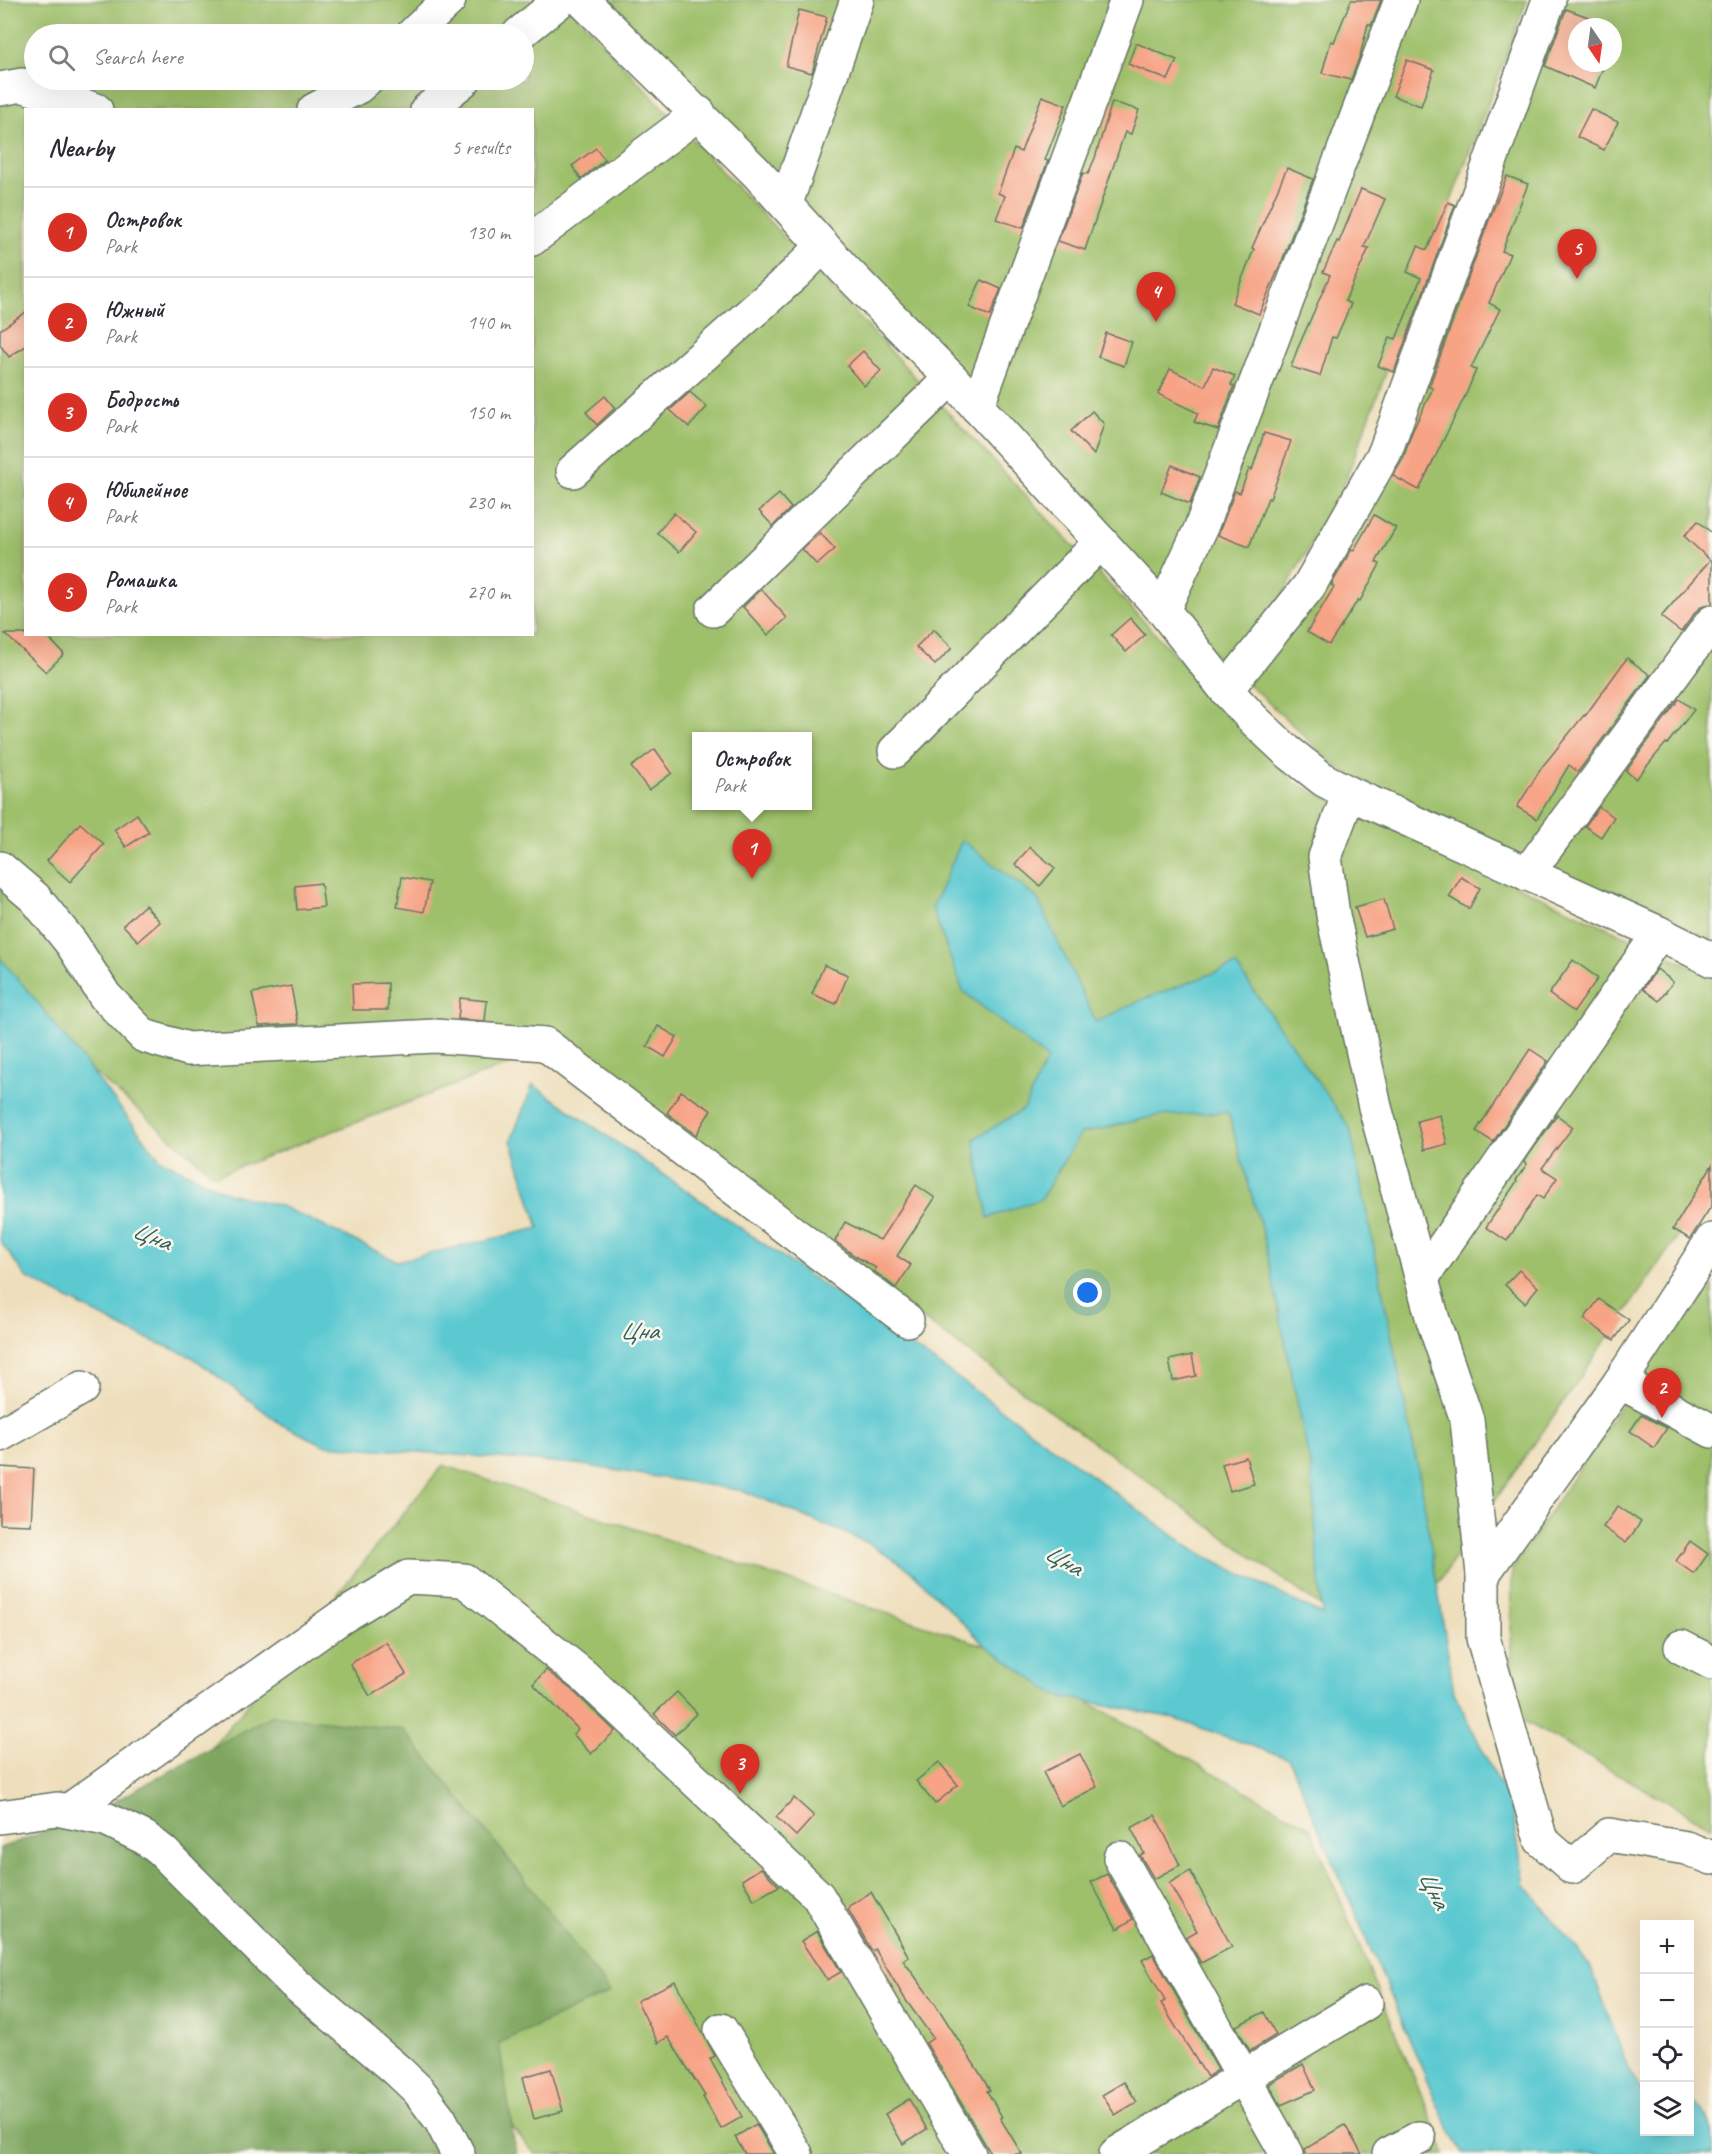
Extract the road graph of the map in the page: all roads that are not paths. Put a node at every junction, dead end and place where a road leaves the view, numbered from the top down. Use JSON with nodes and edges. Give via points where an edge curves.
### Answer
{"nodes":[{"id":1,"x":449,"y":0,"type":"edge"},
{"id":2,"x":561,"y":0,"type":"edge"},
{"id":3,"x":582,"y":0,"type":"edge"},
{"id":4,"x":857,"y":0,"type":"edge"},
{"id":5,"x":1127,"y":0,"type":"edge"},
{"id":6,"x":1401,"y":0,"type":"edge"},
{"id":7,"x":1549,"y":0,"type":"edge"},
{"id":8,"x":424,"y":24,"type":"edge"},
{"id":9,"x":531,"y":24,"type":"edge"},
{"id":10,"x":24,"y":86,"type":"edge"},
{"id":11,"x":0,"y":89,"type":"edge"},
{"id":12,"x":37,"y":90,"type":"edge"},
{"id":13,"x":352,"y":90,"type":"edge"},
{"id":14,"x":451,"y":90,"type":"edge"},
{"id":15,"x":90,"y":108,"type":"edge"},
{"id":16,"x":318,"y":108,"type":"edge"},
{"id":17,"x":429,"y":108,"type":"edge"},
{"id":18,"x":699,"y":113,"type":"junction"},
{"id":19,"x":786,"y":203,"type":"junction"},
{"id":20,"x":534,"y":237,"type":"edge"},
{"id":21,"x":823,"y":246,"type":"junction"},
{"id":22,"x":951,"y":378,"type":"junction"},
{"id":23,"x":977,"y":407,"type":"junction"},
{"id":24,"x":573,"y":471,"type":"dead end"},
{"id":25,"x":1101,"y":542,"type":"junction"},
{"id":26,"x":713,"y":610,"type":"dead end"},
{"id":27,"x":1162,"y":610,"type":"junction"},
{"id":28,"x":1712,"y":622,"type":"edge"},
{"id":29,"x":1226,"y":690,"type":"junction"},
{"id":30,"x":896,"y":751,"type":"dead end"},
{"id":31,"x":1349,"y":793,"type":"junction"},
{"id":32,"x":0,"y":868,"type":"edge"},
{"id":33,"x":1527,"y":874,"type":"junction"},
{"id":34,"x":1659,"y":933,"type":"junction"},
{"id":35,"x":1708,"y":951,"type":"edge"},
{"id":36,"x":1712,"y":1240,"type":"edge"},
{"id":37,"x":1422,"y":1278,"type":"junction"},
{"id":38,"x":907,"y":1320,"type":"dead end"},
{"id":39,"x":1620,"y":1382,"type":"junction"},
{"id":40,"x":82,"y":1388,"type":"dead end"},
{"id":41,"x":1712,"y":1431,"type":"edge"},
{"id":42,"x":0,"y":1435,"type":"edge"},
{"id":43,"x":1483,"y":1574,"type":"junction"},
{"id":44,"x":1681,"y":1647,"type":"dead end"},
{"id":45,"x":1712,"y":1664,"type":"edge"},
{"id":46,"x":68,"y":1811,"type":"junction"},
{"id":47,"x":0,"y":1817,"type":"edge"},
{"id":48,"x":1120,"y":1858,"type":"dead end"},
{"id":49,"x":1712,"y":1858,"type":"edge"},
{"id":50,"x":1366,"y":2003,"type":"dead end"},
{"id":51,"x":721,"y":2030,"type":"dead end"},
{"id":52,"x":1243,"y":2077,"type":"junction"},
{"id":53,"x":1419,"y":2138,"type":"dead end"},
{"id":54,"x":458,"y":2154,"type":"edge"},
{"id":55,"x":796,"y":2154,"type":"edge"},
{"id":56,"x":969,"y":2154,"type":"edge"},
{"id":57,"x":1116,"y":2154,"type":"edge"},
{"id":58,"x":1287,"y":2154,"type":"edge"},
{"id":59,"x":1389,"y":2154,"type":"edge"}],
"edges":[{"from":1,"to":8,"type":"street"},
{"from":2,"to":9,"type":"street"},
{"from":3,"to":18,"type":"street"},
{"from":4,"to":19,"type":"street"},
{"from":5,"to":23,"type":"street"},
{"from":6,"to":27,"type":"street","via":[[1200,530]]},
{"from":7,"to":29,"type":"street","via":[[1385,452],[1309,586]]},
{"from":10,"to":11,"type":"street"},
{"from":12,"to":15,"type":"street"},
{"from":13,"to":16,"type":"street"},
{"from":14,"to":17,"type":"street"},
{"from":18,"to":19,"type":"street"},
{"from":18,"to":20,"type":"street"},
{"from":19,"to":21,"type":"street"},
{"from":21,"to":22,"type":"street"},
{"from":21,"to":24,"type":"street"},
{"from":22,"to":23,"type":"street"},
{"from":22,"to":26,"type":"street"},
{"from":23,"to":25,"type":"street"},
{"from":25,"to":27,"type":"street"},
{"from":25,"to":30,"type":"street"},
{"from":27,"to":29,"type":"street"},
{"from":28,"to":33,"type":"street"},
{"from":29,"to":31,"type":"street","via":[[1287,751],[1324,780]]},
{"from":31,"to":33,"type":"street"},
{"from":31,"to":37,"type":"street","via":[[1326,857],[1333,915],[1375,1107]]},
{"from":32,"to":38,"type":"street","via":[[35,898],[72,944],[105,996],[144,1036],[188,1049],[435,1036],[545,1044]]},
{"from":33,"to":34,"type":"street"},
{"from":34,"to":35,"type":"street"},
{"from":34,"to":37,"type":"street"},
{"from":36,"to":39,"type":"street"},
{"from":37,"to":43,"type":"street","via":[[1467,1420]]},
{"from":39,"to":41,"type":"street"},
{"from":39,"to":43,"type":"street"},
{"from":40,"to":42,"type":"street"},
{"from":43,"to":49,"type":"street","via":[[1483,1638],[1541,1840],[1572,1867],[1609,1835],[1686,1848]]},
{"from":44,"to":45,"type":"street"},
{"from":46,"to":47,"type":"street"},
{"from":46,"to":54,"type":"street","via":[[106,1819],[162,1851],[294,1983],[418,2090],[440,2119]]},
{"from":46,"to":56,"type":"street","via":[[337,1620],[408,1577],[464,1580],[584,1676],[818,1896]]},
{"from":48,"to":52,"type":"street"},
{"from":50,"to":52,"type":"street"},
{"from":51,"to":55,"type":"street"},
{"from":52,"to":57,"type":"street"},
{"from":52,"to":58,"type":"street"},
{"from":53,"to":59,"type":"street"}]}
